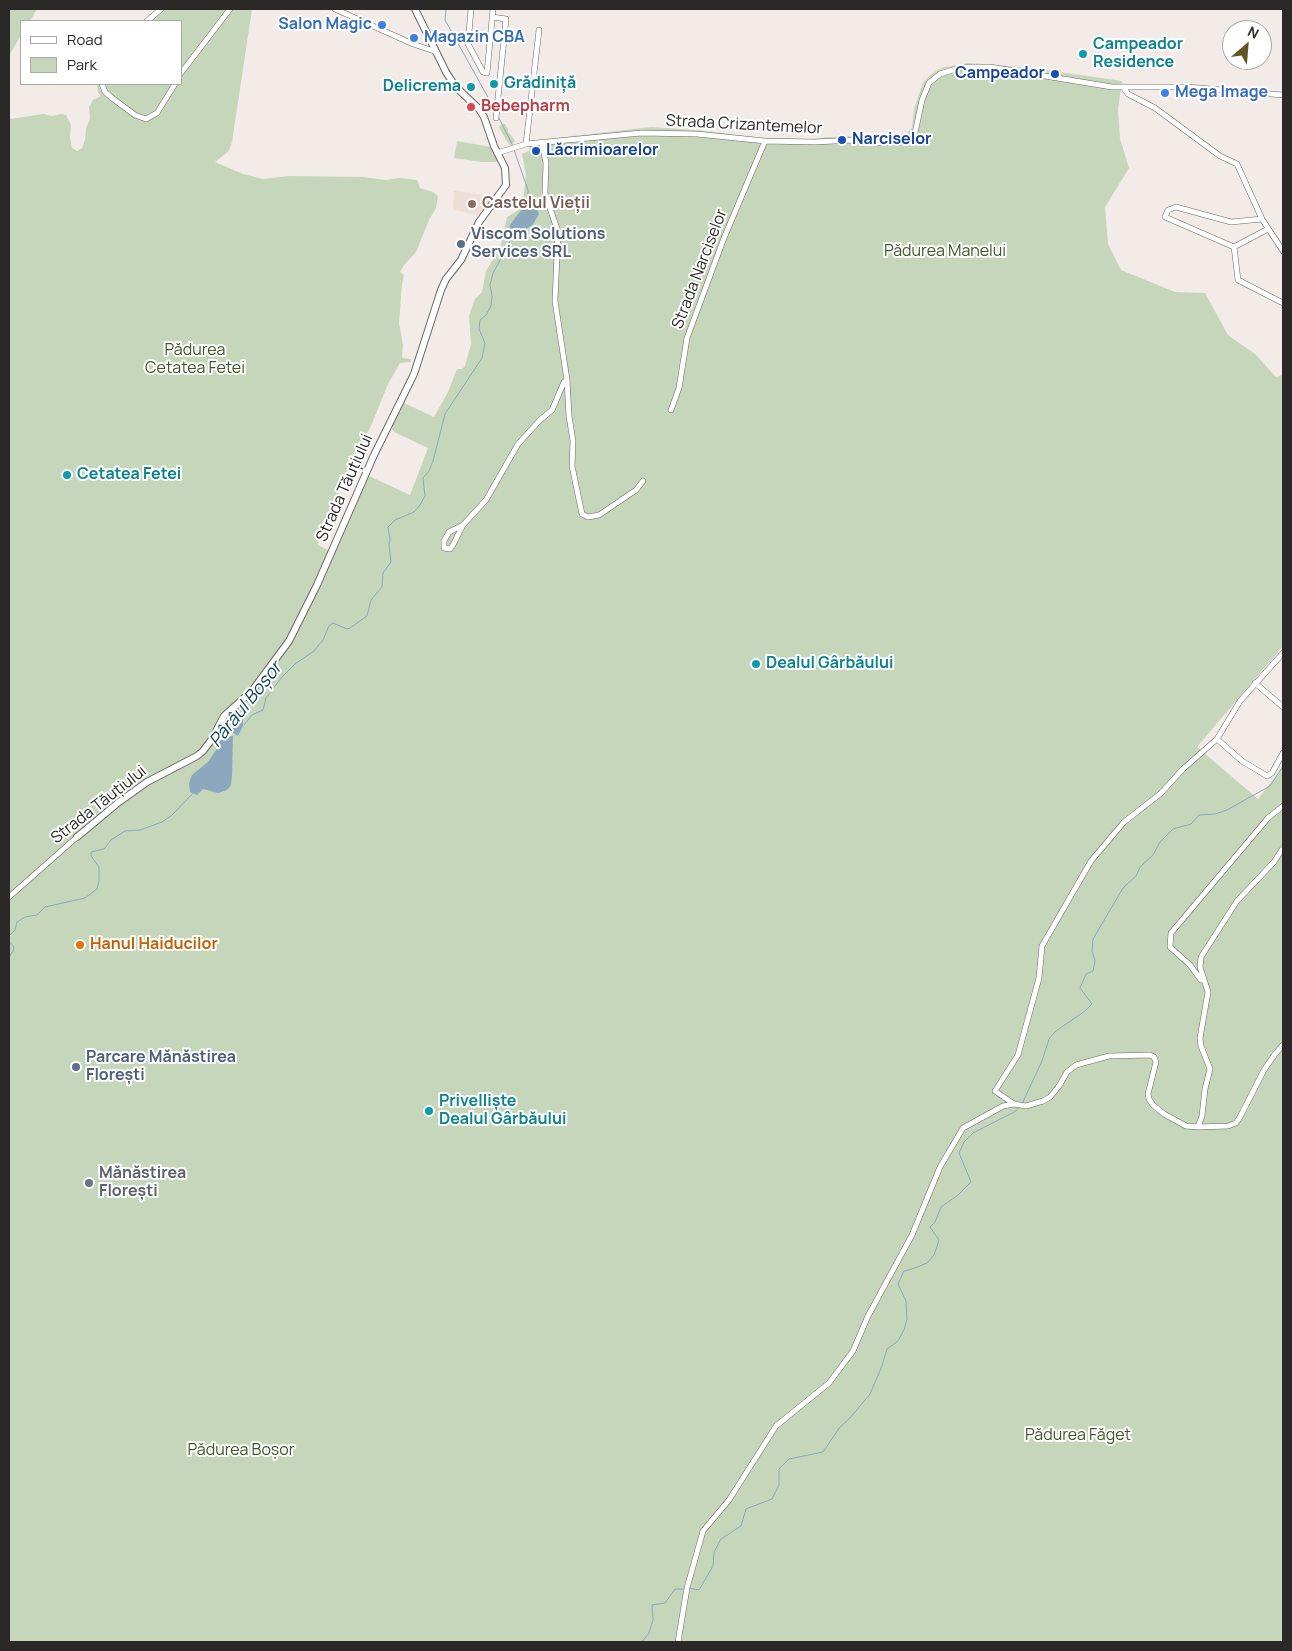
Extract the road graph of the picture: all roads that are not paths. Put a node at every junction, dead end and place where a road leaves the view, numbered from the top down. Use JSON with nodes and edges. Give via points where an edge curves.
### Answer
{"nodes":[{"id":1,"x":162,"y":9,"type":"edge"},
{"id":2,"x":230,"y":9,"type":"edge"},
{"id":3,"x":335,"y":9,"type":"edge"},
{"id":4,"x":415,"y":9,"type":"edge"},
{"id":5,"x":471,"y":9,"type":"edge"},
{"id":6,"x":493,"y":9,"type":"edge"},
{"id":7,"x":492,"y":17,"type":"junction"},
{"id":8,"x":148,"y":20,"type":"edge"},
{"id":9,"x":539,"y":30,"type":"dead end"},
{"id":10,"x":434,"y":50,"type":"junction"},
{"id":11,"x":182,"y":72,"type":"edge"},
{"id":12,"x":102,"y":85,"type":"edge"},
{"id":13,"x":173,"y":85,"type":"edge"},
{"id":14,"x":1123,"y":87,"type":"junction"},
{"id":15,"x":1283,"y":95,"type":"edge"},
{"id":16,"x":496,"y":118,"type":"dead end"},
{"id":17,"x":765,"y":141,"type":"junction"},
{"id":18,"x":526,"y":144,"type":"junction"},
{"id":19,"x":542,"y":144,"type":"junction"},
{"id":20,"x":498,"y":151,"type":"junction"},
{"id":21,"x":1262,"y":219,"type":"junction"},
{"id":22,"x":1268,"y":229,"type":"junction"},
{"id":23,"x":1234,"y":246,"type":"junction"},
{"id":24,"x":1283,"y":251,"type":"edge"},
{"id":25,"x":1283,"y":303,"type":"edge"},
{"id":26,"x":567,"y":380,"type":"junction"},
{"id":27,"x":671,"y":410,"type":"dead end"},
{"id":28,"x":643,"y":481,"type":"dead end"},
{"id":29,"x":463,"y":525,"type":"junction"},
{"id":30,"x":1283,"y":653,"type":"edge"},
{"id":31,"x":1255,"y":683,"type":"junction"},
{"id":32,"x":1283,"y":707,"type":"edge"},
{"id":33,"x":1217,"y":739,"type":"junction"},
{"id":34,"x":1283,"y":752,"type":"edge"},
{"id":35,"x":1283,"y":806,"type":"edge"},
{"id":36,"x":78,"y":837,"type":"joint"},
{"id":37,"x":1283,"y":848,"type":"edge"},
{"id":38,"x":9,"y":897,"type":"edge"},
{"id":39,"x":1206,"y":986,"type":"junction"},
{"id":40,"x":1283,"y":1045,"type":"edge"},
{"id":41,"x":1018,"y":1105,"type":"junction"},
{"id":42,"x":1198,"y":1127,"type":"junction"},
{"id":43,"x":678,"y":1642,"type":"edge"}],
"edges":[{"from":1,"to":8,"type":"street"},
{"from":2,"to":11,"type":"street"},
{"from":3,"to":10,"type":"street"},
{"from":4,"to":10,"type":"main road","name":"Strada Tăuțiului"},
{"from":5,"to":7,"type":"street","via":[[468,44],[482,72],[488,73]]},
{"from":6,"to":7,"type":"street"},
{"from":7,"to":16,"type":"street","via":[[506,18]]},
{"from":9,"to":18,"type":"street"},
{"from":10,"to":20,"type":"main road","name":"Strada Tăuțiului","via":[[451,80],[482,113]]},
{"from":12,"to":13,"type":"street","via":[[112,98],[146,119],[157,113]]},
{"from":14,"to":15,"type":"street","name":"Strada Crizantemelor","via":[[1187,87]]},
{"from":14,"to":17,"type":"street","name":"Strada Crizantemelor","via":[[1104,87],[990,67],[962,67],[940,74],[930,83],[915,132],[906,141]]},
{"from":14,"to":21,"type":"street","via":[[1128,94],[1155,108],[1214,152],[1237,164]]},
{"from":17,"to":19,"type":"street","name":"Strada Crizantemelor","via":[[697,134],[641,133]]},
{"from":17,"to":27,"type":"street","name":"Strada Narciselor","via":[[687,338],[679,388]]},
{"from":18,"to":19,"type":"street","name":"Strada Crizantemelor"},
{"from":18,"to":20,"type":"street","name":"Strada Crizantemelor"},
{"from":19,"to":26,"type":"street","via":[[546,163],[545,193],[558,232],[555,301]]},
{"from":20,"to":36,"type":"main road","name":"Strada Tăuțiului","via":[[506,173],[506,185],[479,222],[462,260],[446,279],[414,374],[289,642],[252,691],[224,716],[203,751],[147,782]]},
{"from":21,"to":22,"type":"street"},
{"from":21,"to":23,"type":"street","via":[[1231,222],[1176,206],[1168,210],[1165,217]]},
{"from":22,"to":23,"type":"street"},
{"from":22,"to":24,"type":"street"},
{"from":23,"to":25,"type":"street","via":[[1238,280]]},
{"from":26,"to":28,"type":"street","via":[[572,466],[582,514],[588,517],[600,515],[636,490]]},
{"from":26,"to":29,"type":"street","via":[[552,410],[518,444],[486,500]]},
{"from":29,"to":29,"type":"street","via":[[450,549],[444,548],[449,532]]},
{"from":30,"to":31,"type":"street"},
{"from":31,"to":32,"type":"street"},
{"from":31,"to":33,"type":"street","via":[[1235,708]]},
{"from":33,"to":34,"type":"street","via":[[1242,761],[1267,776]]},
{"from":33,"to":41,"type":"street","via":[[1105,843],[1080,879],[1042,946],[1039,978],[1018,1055],[995,1090]]},
{"from":35,"to":39,"type":"street","via":[[1268,818],[1171,933],[1170,946],[1190,964]]},
{"from":36,"to":38,"type":"street","name":"Strada Tăuțiului"},
{"from":37,"to":39,"type":"street","via":[[1237,901],[1204,950],[1200,963]]},
{"from":39,"to":42,"type":"street","via":[[1200,1038],[1210,1069]]},
{"from":40,"to":42,"type":"street","via":[[1264,1070],[1238,1120],[1228,1126]]},
{"from":41,"to":42,"type":"street","via":[[1050,1097],[1067,1072],[1076,1065],[1109,1056],[1145,1054],[1155,1060],[1148,1091],[1150,1101],[1176,1121]]},
{"from":41,"to":43,"type":"street","via":[[1003,1106],[963,1128],[940,1167],[912,1235],[853,1351],[829,1383],[776,1426],[729,1500],[703,1531],[687,1588]]}]}
